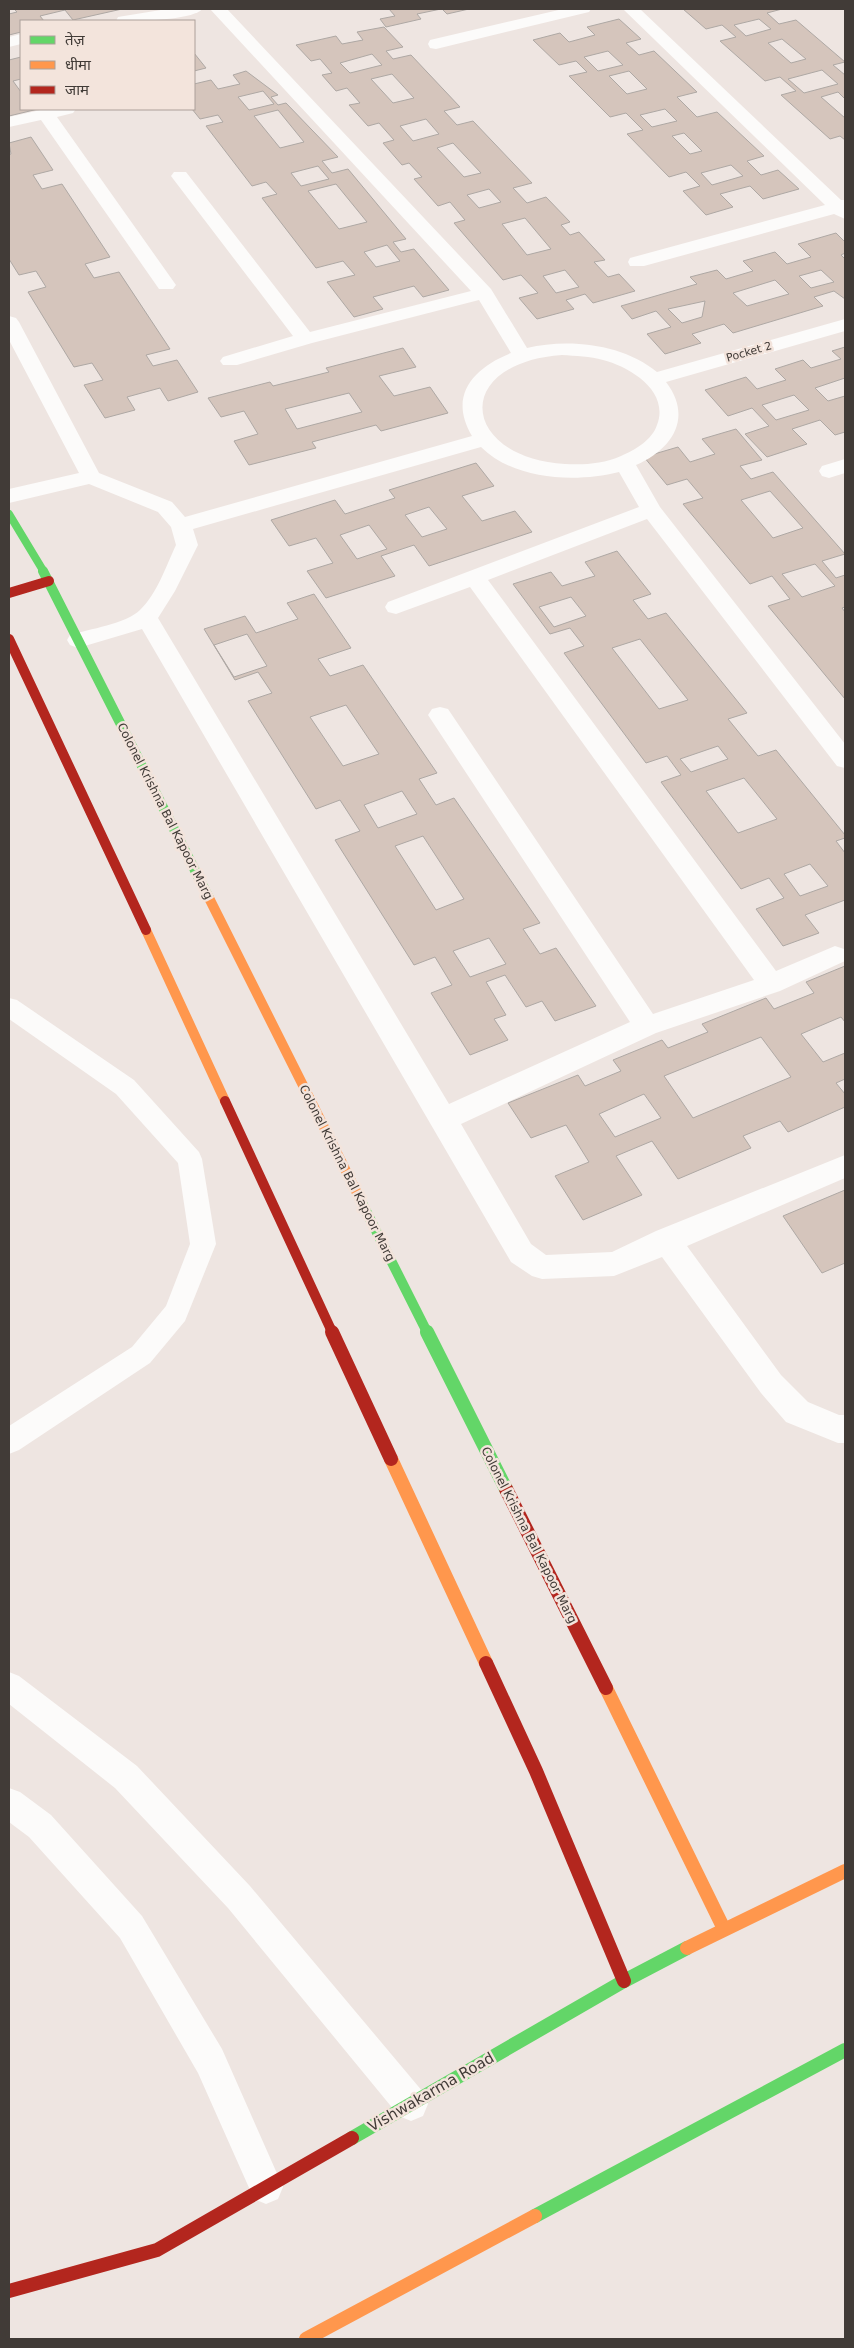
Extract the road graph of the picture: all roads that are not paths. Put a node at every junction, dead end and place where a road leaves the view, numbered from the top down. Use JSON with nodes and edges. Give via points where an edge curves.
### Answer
{"nodes":[{"id":1,"x":194,"y":9,"type":"edge"},
{"id":2,"x":218,"y":9,"type":"edge"},
{"id":3,"x":583,"y":9,"type":"edge"},
{"id":4,"x":631,"y":9,"type":"edge"},
{"id":5,"x":130,"y":20,"type":"edge"},
{"id":6,"x":436,"y":44,"type":"dead end"},
{"id":7,"x":63,"y":110,"type":"edge"},
{"id":8,"x":46,"y":114,"type":"junction"},
{"id":9,"x":9,"y":122,"type":"edge"},
{"id":10,"x":180,"y":176,"type":"dead end"},
{"id":11,"x":843,"y":209,"type":"edge"},
{"id":12,"x":637,"y":262,"type":"dead end"},
{"id":13,"x":166,"y":285,"type":"dead end"},
{"id":14,"x":484,"y":293,"type":"junction"},
{"id":15,"x":9,"y":322,"type":"edge"},
{"id":16,"x":845,"y":326,"type":"edge"},
{"id":17,"x":305,"y":339,"type":"junction"},
{"id":18,"x":522,"y":355,"type":"junction"},
{"id":19,"x":230,"y":361,"type":"dead end"},
{"id":20,"x":654,"y":379,"type":"junction"},
{"id":21,"x":484,"y":439,"type":"junction"},
{"id":22,"x":624,"y":463,"type":"junction"},
{"id":23,"x":91,"y":477,"type":"junction"},
{"id":24,"x":9,"y":496,"type":"edge"},
{"id":25,"x":651,"y":510,"type":"junction"},
{"id":26,"x":9,"y":514,"type":"edge"},
{"id":27,"x":181,"y":525,"type":"junction"},
{"id":28,"x":20,"y":536,"type":"junction"},
{"id":29,"x":9,"y":539,"type":"edge"},
{"id":30,"x":474,"y":577,"type":"junction"},
{"id":31,"x":49,"y":581,"type":"junction"},
{"id":32,"x":9,"y":593,"type":"edge"},
{"id":33,"x":396,"y":607,"type":"dead end"},
{"id":34,"x":147,"y":618,"type":"junction"},
{"id":35,"x":9,"y":639,"type":"edge"},
{"id":36,"x":78,"y":640,"type":"junction"},
{"id":37,"x":440,"y":715,"type":"dead end"},
{"id":38,"x":845,"y":760,"type":"edge"},
{"id":39,"x":835,"y":956,"type":"dead end"},
{"id":40,"x":771,"y":984,"type":"junction"},
{"id":41,"x":9,"y":1007,"type":"edge"},
{"id":42,"x":647,"y":1026,"type":"junction"},
{"id":43,"x":444,"y":1120,"type":"junction"},
{"id":44,"x":845,"y":1166,"type":"edge"},
{"id":45,"x":666,"y":1240,"type":"junction"},
{"id":46,"x":845,"y":1429,"type":"edge"},
{"id":47,"x":9,"y":1441,"type":"edge"},
{"id":48,"x":9,"y":1686,"type":"edge"},
{"id":49,"x":9,"y":1804,"type":"edge"},
{"id":50,"x":845,"y":1872,"type":"edge"},
{"id":51,"x":724,"y":1929,"type":"junction"},
{"id":52,"x":624,"y":1981,"type":"junction"},
{"id":53,"x":845,"y":2050,"type":"edge"},
{"id":54,"x":411,"y":2104,"type":"junction"},
{"id":55,"x":266,"y":2187,"type":"junction"},
{"id":56,"x":9,"y":2291,"type":"edge"},
{"id":57,"x":306,"y":2339,"type":"edge"}],
"edges":[{"from":1,"to":5,"type":"street"},
{"from":2,"to":14,"type":"street"},
{"from":3,"to":6,"type":"street"},
{"from":4,"to":11,"type":"street"},
{"from":7,"to":8,"type":"street"},
{"from":8,"to":9,"type":"street"},
{"from":8,"to":13,"type":"street"},
{"from":10,"to":17,"type":"street"},
{"from":11,"to":12,"type":"street"},
{"from":14,"to":17,"type":"street"},
{"from":14,"to":18,"type":"street"},
{"from":15,"to":23,"type":"street"},
{"from":16,"to":20,"type":"street","name":"Pocket 2"},
{"from":17,"to":19,"type":"street"},
{"from":18,"to":20,"type":"street","via":[[584,350],[624,360]]},
{"from":18,"to":21,"type":"street","via":[[503,363],[478,384],[471,412]]},
{"from":20,"to":22,"type":"street","via":[[664,392],[670,418],[656,444]]},
{"from":21,"to":22,"type":"street","via":[[516,459],[559,470],[604,468]]},
{"from":21,"to":27,"type":"street"},
{"from":22,"to":25,"type":"street"},
{"from":23,"to":24,"type":"street"},
{"from":23,"to":27,"type":"street","via":[[165,507]]},
{"from":25,"to":30,"type":"street"},
{"from":25,"to":38,"type":"street"},
{"from":26,"to":28,"type":"street","name":"Colonel Krishna Bal Kapoor Marg"},
{"from":27,"to":34,"type":"street","via":[[187,545]]},
{"from":28,"to":29,"type":"street"},
{"from":28,"to":31,"type":"street","name":"Colonel Krishna Bal Kapoor Marg"},
{"from":30,"to":33,"type":"street"},
{"from":30,"to":40,"type":"street"},
{"from":31,"to":32,"type":"street"},
{"from":31,"to":36,"type":"street","name":"Colonel Krishna Bal Kapoor Marg"},
{"from":34,"to":36,"type":"street"},
{"from":34,"to":43,"type":"street"},
{"from":35,"to":52,"type":"street","via":[[536,1771]]},
{"from":36,"to":51,"type":"street","name":"Colonel Krishna Bal Kapoor Marg"},
{"from":37,"to":42,"type":"street"},
{"from":39,"to":40,"type":"street"},
{"from":40,"to":42,"type":"street"},
{"from":41,"to":47,"type":"lane","via":[[126,1087],[190,1159],[203,1244],[176,1313],[141,1355]]},
{"from":42,"to":43,"type":"street"},
{"from":43,"to":45,"type":"street","via":[[521,1253],[542,1267],[614,1264]]},
{"from":44,"to":45,"type":"street"},
{"from":45,"to":46,"type":"street","via":[[771,1384],[797,1412]]},
{"from":48,"to":54,"type":"lane","via":[[126,1777],[239,1897]]},
{"from":49,"to":55,"type":"lane","via":[[40,1826],[131,1927],[210,2061]]},
{"from":50,"to":51,"type":"street","name":"Vishwakarma Road"},
{"from":51,"to":52,"type":"street","name":"Vishwakarma Road"},
{"from":52,"to":54,"type":"street","name":"Vishwakarma Road"},
{"from":53,"to":57,"type":"street"},
{"from":54,"to":55,"type":"street","name":"Vishwakarma Road"},
{"from":55,"to":56,"type":"street","name":"Vishwakarma Road","via":[[157,2250]]}]}
